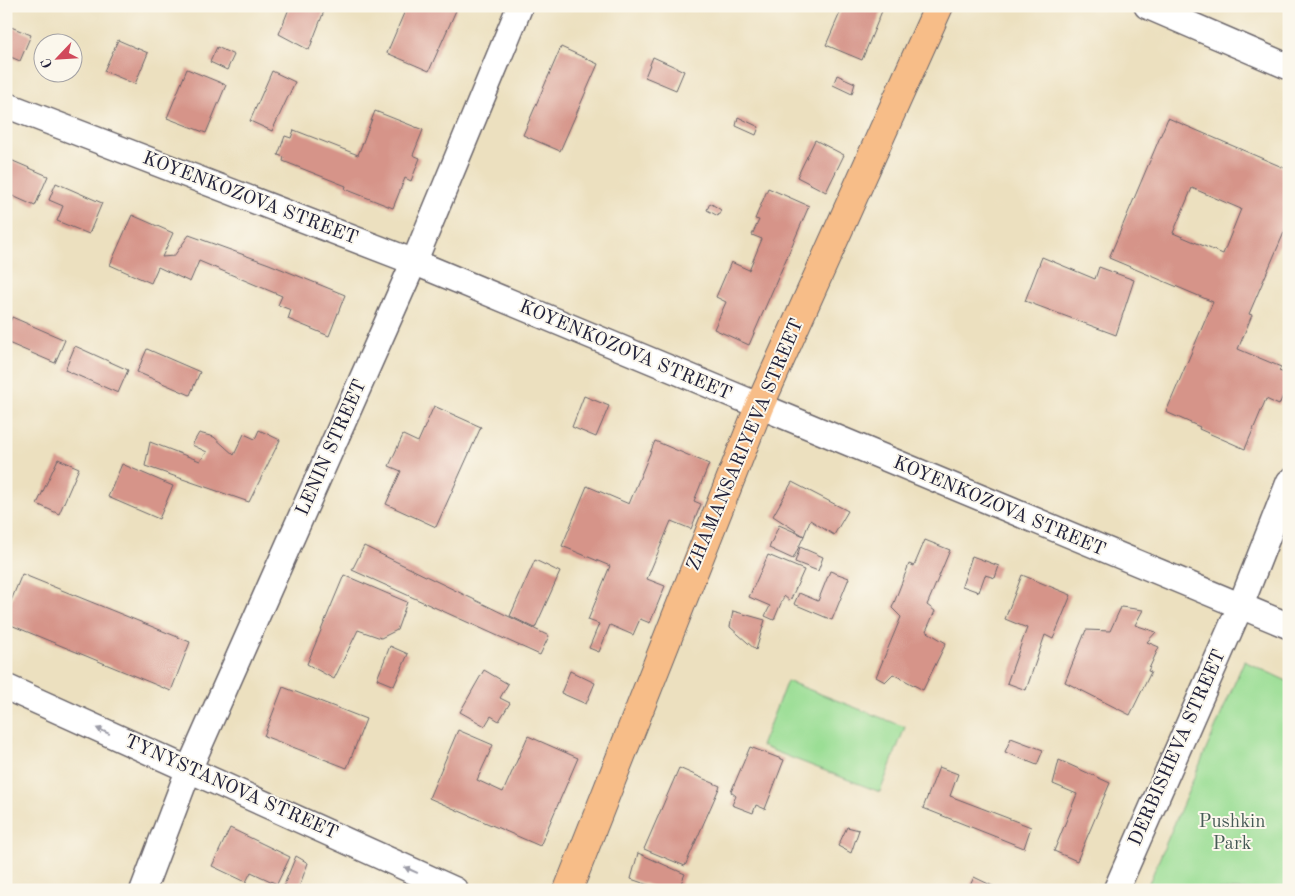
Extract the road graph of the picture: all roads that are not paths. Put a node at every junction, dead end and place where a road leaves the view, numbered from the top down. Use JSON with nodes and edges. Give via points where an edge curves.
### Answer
{"nodes":[{"id":1,"x":520,"y":6,"type":"edge"},
{"id":2,"x":939,"y":6,"type":"edge"},
{"id":3,"x":1147,"y":6,"type":"edge"},
{"id":4,"x":1289,"y":67,"type":"edge"},
{"id":5,"x":6,"y":105,"type":"edge"},
{"id":6,"x":414,"y":262,"type":"junction"},
{"id":7,"x":759,"y":407,"type":"junction"},
{"id":8,"x":1289,"y":482,"type":"edge"},
{"id":9,"x":1240,"y":607,"type":"junction"},
{"id":10,"x":1289,"y":626,"type":"edge"},
{"id":11,"x":6,"y":688,"type":"edge"},
{"id":12,"x":189,"y":769,"type":"junction"},
{"id":13,"x":143,"y":890,"type":"edge"},
{"id":14,"x":455,"y":890,"type":"edge"},
{"id":15,"x":568,"y":890,"type":"edge"},
{"id":16,"x":1116,"y":890,"type":"edge"}],
"edges":[{"from":1,"to":6,"type":"street","name":"LENIN STREET"},
{"from":2,"to":7,"type":"main road","name":"ZHAMANSARIYEVA STREET"},
{"from":3,"to":4,"type":"street"},
{"from":5,"to":6,"type":"street","name":"KOYENKOZOVA STREET"},
{"from":6,"to":7,"type":"street","name":"KOYENKOZOVA STREET"},
{"from":6,"to":12,"type":"street","name":"LENIN STREET"},
{"from":7,"to":9,"type":"street","name":"KOYENKOZOVA STREET"},
{"from":7,"to":15,"type":"main road","name":"ZHAMANSARIYEVA STREET"},
{"from":8,"to":9,"type":"street","name":"DERBISHEVA STREET"},
{"from":9,"to":10,"type":"street","name":"KOYENKOZOVA STREET"},
{"from":9,"to":16,"type":"street","name":"DERBISHEVA STREET"},
{"from":12,"to":11,"type":"street","name":"TYNYSTANOVA STREET","one_way":true},
{"from":12,"to":13,"type":"street","name":"LENIN STREET"},
{"from":14,"to":12,"type":"street","name":"TYNYSTANOVA STREET","one_way":true}]}
